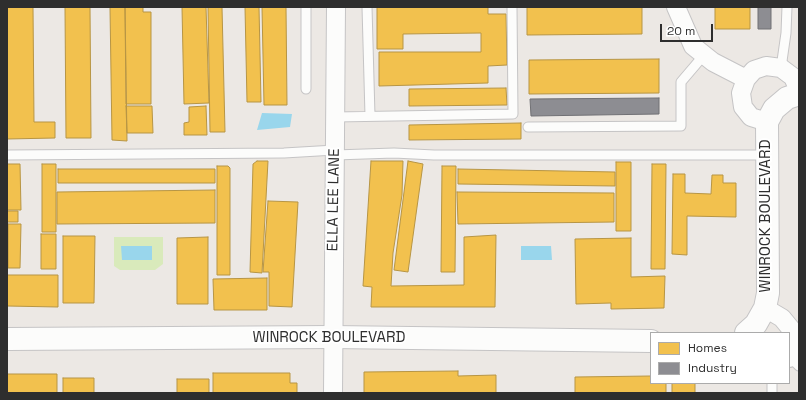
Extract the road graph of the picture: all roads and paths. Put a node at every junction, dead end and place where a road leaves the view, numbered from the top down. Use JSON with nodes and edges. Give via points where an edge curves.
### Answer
{"nodes":[{"id":1,"x":306,"y":7,"type":"edge"},
{"id":2,"x":336,"y":7,"type":"edge"},
{"id":3,"x":367,"y":7,"type":"edge"},
{"id":4,"x":512,"y":7,"type":"edge"},
{"id":5,"x":676,"y":7,"type":"edge"},
{"id":6,"x":787,"y":7,"type":"edge"},
{"id":7,"x":704,"y":54,"type":"junction"},
{"id":8,"x":782,"y":68,"type":"junction"},
{"id":9,"x":746,"y":79,"type":"junction"},
{"id":10,"x":306,"y":90,"type":"dead end"},
{"id":11,"x":799,"y":90,"type":"edge"},
{"id":12,"x":799,"y":94,"type":"edge"},
{"id":13,"x":335,"y":116,"type":"junction"},
{"id":14,"x":370,"y":116,"type":"junction"},
{"id":15,"x":767,"y":122,"type":"junction"},
{"id":16,"x":528,"y":127,"type":"dead end"},
{"id":17,"x":335,"y":152,"type":"junction"},
{"id":18,"x":7,"y":155,"type":"edge"},
{"id":19,"x":766,"y":155,"type":"junction"},
{"id":20,"x":765,"y":308,"type":"junction"},
{"id":21,"x":747,"y":332,"type":"edge"},
{"id":22,"x":332,"y":337,"type":"junction"},
{"id":23,"x":7,"y":339,"type":"edge"},
{"id":24,"x":650,"y":341,"type":"edge"},
{"id":25,"x":793,"y":360,"type":"edge"},
{"id":26,"x":333,"y":393,"type":"edge"}],
"edges":[{"from":1,"to":10,"type":"lane"},
{"from":2,"to":13,"type":"street","name":"ELLA LEE LANE"},
{"from":3,"to":14,"type":"lane"},
{"from":4,"to":14,"type":"lane","via":[[513,114]]},
{"from":5,"to":7,"type":"street","via":[[693,46]]},
{"from":6,"to":8,"type":"lane"},
{"from":7,"to":9,"type":"street","via":[[713,62]]},
{"from":7,"to":16,"type":"lane","via":[[682,82],[682,126]]},
{"from":8,"to":9,"type":"street","via":[[766,66],[754,70]]},
{"from":8,"to":11,"type":"street","via":[[793,77]]},
{"from":9,"to":15,"type":"street","name":"WINROCK BOULEVARD","via":[[740,93],[743,107],[751,117]]},
{"from":12,"to":15,"type":"street","name":"WINROCK BOULEVARD","via":[[787,98],[774,109]]},
{"from":13,"to":14,"type":"lane"},
{"from":13,"to":17,"type":"street","name":"ELLA LEE LANE"},
{"from":15,"to":19,"type":"street","name":"WINROCK BOULEVARD"},
{"from":17,"to":18,"type":"lane"},
{"from":17,"to":19,"type":"lane","via":[[434,155]]},
{"from":17,"to":22,"type":"street","name":"ELLA LEE LANE"},
{"from":19,"to":20,"type":"street","name":"WINROCK BOULEVARD","via":[[768,293]]},
{"from":20,"to":21,"type":"street","name":"WINROCK BOULEVARD","via":[[756,324]]},
{"from":20,"to":25,"type":"street","name":"WINROCK BOULEVARD","via":[[782,318],[791,329]]},
{"from":22,"to":23,"type":"street","name":"WINROCK BOULEVARD"},
{"from":22,"to":24,"type":"street","name":"WINROCK BOULEVARD"},
{"from":22,"to":26,"type":"street","name":"ELLA LEE LANE"}]}
